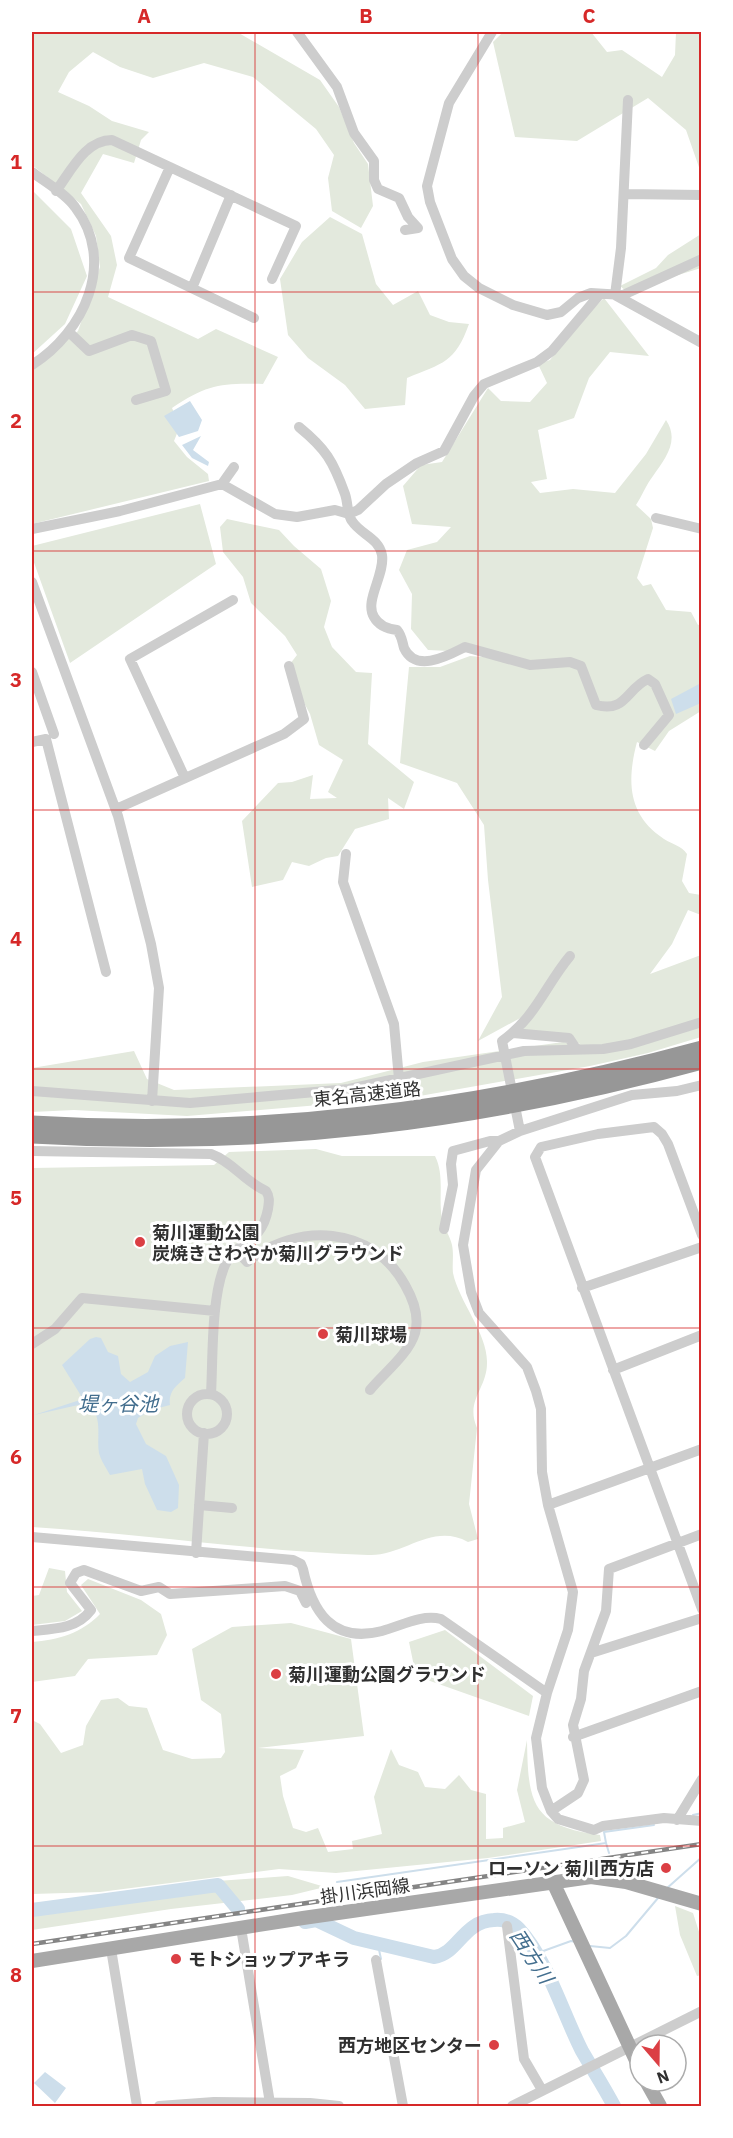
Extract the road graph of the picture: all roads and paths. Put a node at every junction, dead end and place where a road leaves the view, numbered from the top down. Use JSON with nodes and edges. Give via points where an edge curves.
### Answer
{"nodes":[{"id":1,"x":297,"y":32,"type":"edge"},
{"id":2,"x":492,"y":32,"type":"edge"},
{"id":3,"x":628,"y":100,"type":"dead end"},
{"id":4,"x":171,"y":167,"type":"junction"},
{"id":5,"x":32,"y":172,"type":"edge"},
{"id":6,"x":56,"y":190,"type":"junction"},
{"id":7,"x":624,"y":194,"type":"junction"},
{"id":8,"x":231,"y":195,"type":"junction"},
{"id":9,"x":702,"y":195,"type":"edge"},
{"id":10,"x":405,"y":230,"type":"dead end"},
{"id":11,"x":702,"y":259,"type":"edge"},
{"id":12,"x":272,"y":279,"type":"dead end"},
{"id":13,"x":192,"y":288,"type":"junction"},
{"id":14,"x":600,"y":294,"type":"junction"},
{"id":15,"x":615,"y":295,"type":"junction"},
{"id":16,"x":254,"y":318,"type":"dead end"},
{"id":17,"x":69,"y":332,"type":"junction"},
{"id":18,"x":702,"y":342,"type":"edge"},
{"id":19,"x":32,"y":366,"type":"edge"},
{"id":20,"x":136,"y":400,"type":"dead end"},
{"id":21,"x":299,"y":427,"type":"dead end"},
{"id":22,"x":234,"y":467,"type":"dead end"},
{"id":23,"x":222,"y":484,"type":"junction"},
{"id":24,"x":349,"y":514,"type":"junction"},
{"id":25,"x":656,"y":518,"type":"dead end"},
{"id":26,"x":32,"y":529,"type":"edge"},
{"id":27,"x":702,"y":529,"type":"edge"},
{"id":28,"x":32,"y":582,"type":"edge"},
{"id":29,"x":233,"y":600,"type":"dead end"},
{"id":30,"x":289,"y":666,"type":"dead end"},
{"id":31,"x":32,"y":672,"type":"edge"},
{"id":32,"x":54,"y":734,"type":"dead end"},
{"id":33,"x":32,"y":742,"type":"edge"},
{"id":34,"x":644,"y":745,"type":"dead end"},
{"id":35,"x":185,"y":778,"type":"junction"},
{"id":36,"x":116,"y":809,"type":"junction"},
{"id":37,"x":346,"y":854,"type":"dead end"},
{"id":38,"x":570,"y":956,"type":"dead end"},
{"id":39,"x":106,"y":972,"type":"dead end"},
{"id":40,"x":702,"y":1022,"type":"edge"},
{"id":41,"x":513,"y":1033,"type":"junction"},
{"id":42,"x":702,"y":1048,"type":"edge"},
{"id":43,"x":577,"y":1050,"type":"junction"},
{"id":44,"x":702,"y":1062,"type":"edge"},
{"id":45,"x":399,"y":1079,"type":"junction"},
{"id":46,"x":702,"y":1085,"type":"edge"},
{"id":47,"x":32,"y":1091,"type":"edge"},
{"id":48,"x":152,"y":1101,"type":"junction"},
{"id":49,"x":32,"y":1123,"type":"edge"},
{"id":50,"x":519,"y":1130,"type":"junction"},
{"id":51,"x":32,"y":1136,"type":"edge"},
{"id":52,"x":499,"y":1141,"type":"junction"},
{"id":53,"x":32,"y":1151,"type":"edge"},
{"id":54,"x":444,"y":1229,"type":"dead end"},
{"id":55,"x":702,"y":1235,"type":"edge"},
{"id":56,"x":702,"y":1247,"type":"edge"},
{"id":57,"x":237,"y":1251,"type":"junction"},
{"id":58,"x":582,"y":1288,"type":"junction"},
{"id":59,"x":215,"y":1311,"type":"junction"},
{"id":60,"x":702,"y":1335,"type":"edge"},
{"id":61,"x":32,"y":1344,"type":"edge"},
{"id":62,"x":613,"y":1370,"type":"junction"},
{"id":63,"x":370,"y":1390,"type":"dead end"},
{"id":64,"x":211,"y":1394,"type":"junction"},
{"id":65,"x":204,"y":1433,"type":"junction"},
{"id":66,"x":702,"y":1449,"type":"edge"},
{"id":67,"x":650,"y":1468,"type":"junction"},
{"id":68,"x":199,"y":1505,"type":"junction"},
{"id":69,"x":548,"y":1505,"type":"junction"},
{"id":70,"x":232,"y":1508,"type":"dead end"},
{"id":71,"x":702,"y":1534,"type":"edge"},
{"id":72,"x":32,"y":1537,"type":"edge"},
{"id":73,"x":678,"y":1543,"type":"junction"},
{"id":74,"x":196,"y":1553,"type":"junction"},
{"id":75,"x":702,"y":1608,"type":"edge"},
{"id":76,"x":321,"y":1616,"type":"junction"},
{"id":77,"x":702,"y":1618,"type":"edge"},
{"id":78,"x":32,"y":1631,"type":"edge"},
{"id":79,"x":591,"y":1653,"type":"junction"},
{"id":80,"x":702,"y":1691,"type":"edge"},
{"id":81,"x":547,"y":1693,"type":"junction"},
{"id":82,"x":573,"y":1737,"type":"junction"},
{"id":83,"x":702,"y":1779,"type":"edge"},
{"id":84,"x":551,"y":1811,"type":"junction"},
{"id":85,"x":677,"y":1820,"type":"junction"},
{"id":86,"x":702,"y":1821,"type":"edge"},
{"id":87,"x":553,"y":1882,"type":"junction"},
{"id":88,"x":702,"y":1904,"type":"edge"},
{"id":89,"x":507,"y":1926,"type":"dead end"},
{"id":90,"x":241,"y":1928,"type":"junction"},
{"id":91,"x":111,"y":1949,"type":"junction"},
{"id":92,"x":376,"y":1960,"type":"dead end"},
{"id":93,"x":32,"y":1961,"type":"edge"},
{"id":94,"x":702,"y":2011,"type":"edge"},
{"id":95,"x":660,"y":2033,"type":"edge"},
{"id":96,"x":628,"y":2047,"type":"edge"},
{"id":97,"x":628,"y":2049,"type":"edge"},
{"id":98,"x":542,"y":2090,"type":"junction"},
{"id":99,"x":270,"y":2103,"type":"junction"},
{"id":100,"x":137,"y":2106,"type":"edge"},
{"id":101,"x":159,"y":2106,"type":"edge"},
{"id":102,"x":339,"y":2106,"type":"edge"},
{"id":103,"x":403,"y":2106,"type":"edge"},
{"id":104,"x":515,"y":2106,"type":"edge"}],
"edges":[{"from":1,"to":10,"type":"street","via":[[338,87],[354,133],[374,161],[378,189],[399,198],[418,228]]},
{"from":2,"to":14,"type":"street","via":[[449,104],[427,186],[452,259],[479,288],[529,312],[561,312],[578,298],[591,292]]},
{"from":3,"to":7,"type":"street"},
{"from":4,"to":6,"type":"street","via":[[112,140],[100,140],[90,146]]},
{"from":4,"to":8,"type":"street"},
{"from":4,"to":13,"type":"street","via":[[129,258]]},
{"from":5,"to":6,"type":"street"},
{"from":6,"to":17,"type":"street","via":[[83,217],[94,248],[93,287]]},
{"from":7,"to":9,"type":"street"},
{"from":7,"to":15,"type":"street"},
{"from":8,"to":12,"type":"street","via":[[296,226]]},
{"from":8,"to":13,"type":"street"},
{"from":11,"to":15,"type":"street","via":[[623,295]]},
{"from":13,"to":16,"type":"street"},
{"from":14,"to":15,"type":"street"},
{"from":14,"to":24,"type":"street","via":[[552,351],[537,362],[484,384],[444,451],[410,469]]},
{"from":15,"to":18,"type":"street"},
{"from":17,"to":19,"type":"street"},
{"from":17,"to":20,"type":"street","via":[[88,351],[132,335],[151,341],[166,391]]},
{"from":21,"to":24,"type":"street","via":[[326,451]]},
{"from":22,"to":23,"type":"street"},
{"from":23,"to":24,"type":"street","via":[[275,513],[297,517],[335,510]]},
{"from":23,"to":26,"type":"street"},
{"from":24,"to":34,"type":"street","via":[[380,548],[379,581],[370,603],[374,617],[385,628],[397,630],[405,650],[415,659],[434,662],[465,647],[530,665],[570,662],[582,666],[596,705],[607,708],[616,706],[638,683],[648,679],[655,684],[669,715]]},
{"from":25,"to":27,"type":"street"},
{"from":28,"to":36,"type":"street"},
{"from":29,"to":35,"type":"street","via":[[130,659]]},
{"from":30,"to":35,"type":"street","via":[[304,719],[284,734]]},
{"from":31,"to":32,"type":"street"},
{"from":33,"to":39,"type":"street","via":[[46,738]]},
{"from":35,"to":36,"type":"street"},
{"from":36,"to":48,"type":"street","via":[[159,988]]},
{"from":37,"to":45,"type":"street","via":[[343,882],[394,1024]]},
{"from":38,"to":41,"type":"street","via":[[553,976],[537,1009]]},
{"from":40,"to":43,"type":"street","via":[[630,1044]]},
{"from":41,"to":43,"type":"street","via":[[569,1038]]},
{"from":41,"to":50,"type":"street","via":[[502,1041]]},
{"from":42,"to":49,"type":"highway","name":"東名高速道路","via":[[494,1096],[344,1118],[180,1127]]},
{"from":43,"to":45,"type":"street","via":[[524,1052]]},
{"from":44,"to":51,"type":"highway","name":"東名高速道路","via":[[576,1093],[416,1123],[260,1138],[113,1140]]},
{"from":45,"to":48,"type":"street","via":[[349,1089],[190,1103]]},
{"from":46,"to":50,"type":"street","via":[[632,1095]]},
{"from":47,"to":48,"type":"street"},
{"from":50,"to":52,"type":"street"},
{"from":52,"to":54,"type":"street","via":[[453,1151],[453,1185]]},
{"from":52,"to":69,"type":"street","via":[[476,1170],[463,1245],[479,1314],[527,1367],[536,1391],[541,1409],[542,1472]]},
{"from":53,"to":57,"type":"street","via":[[211,1154],[225,1159],[250,1184],[269,1195],[262,1229]]},
{"from":55,"to":58,"type":"street","via":[[668,1144],[654,1127],[541,1147],[536,1156],[538,1166]]},
{"from":56,"to":58,"type":"street"},
{"from":57,"to":59,"type":"street","via":[[225,1263]]},
{"from":57,"to":63,"type":"street","via":[[247,1262],[267,1248],[298,1237],[329,1235],[362,1243],[391,1264],[411,1297],[417,1325],[408,1347]]},
{"from":58,"to":62,"type":"street"},
{"from":59,"to":61,"type":"street","via":[[82,1298],[55,1329]]},
{"from":59,"to":64,"type":"street"},
{"from":60,"to":62,"type":"street"},
{"from":62,"to":67,"type":"street"},
{"from":64,"to":65,"type":"street","via":[[225,1405],[227,1417],[216,1432]]},
{"from":64,"to":65,"type":"street","via":[[193,1400],[188,1410],[193,1428]]},
{"from":65,"to":68,"type":"street"},
{"from":66,"to":67,"type":"street"},
{"from":67,"to":69,"type":"street"},
{"from":67,"to":73,"type":"street"},
{"from":68,"to":70,"type":"street"},
{"from":68,"to":74,"type":"street"},
{"from":69,"to":81,"type":"street","via":[[573,1592],[568,1630]]},
{"from":71,"to":73,"type":"street"},
{"from":72,"to":74,"type":"street"},
{"from":73,"to":75,"type":"street"},
{"from":73,"to":79,"type":"street","via":[[609,1569],[606,1611]]},
{"from":74,"to":76,"type":"street","via":[[301,1563],[309,1597]]},
{"from":76,"to":78,"type":"street","via":[[311,1613],[300,1591],[285,1586],[170,1594],[159,1587],[141,1592],[84,1570],[70,1583],[91,1610],[83,1620],[65,1627]]},
{"from":76,"to":81,"type":"street","via":[[339,1629],[366,1634],[422,1619],[441,1619]]},
{"from":77,"to":79,"type":"street"},
{"from":79,"to":82,"type":"street","via":[[584,1671]]},
{"from":80,"to":82,"type":"street"},
{"from":81,"to":84,"type":"street","via":[[536,1751],[542,1788]]},
{"from":82,"to":84,"type":"street","via":[[584,1780],[578,1793]]},
{"from":83,"to":85,"type":"street"},
{"from":84,"to":85,"type":"street","via":[[558,1819],[587,1829],[664,1818]]},
{"from":85,"to":86,"type":"street"},
{"from":87,"to":88,"type":"main road","name":"掛川浜岡線","via":[[609,1879]]},
{"from":87,"to":90,"type":"main road","name":"掛川浜岡線"},
{"from":87,"to":96,"type":"main road"},
{"from":89,"to":98,"type":"street","via":[[524,2059]]},
{"from":90,"to":91,"type":"main road","name":"掛川浜岡線"},
{"from":90,"to":99,"type":"street"},
{"from":91,"to":93,"type":"main road","name":"掛川浜岡線"},
{"from":91,"to":100,"type":"street"},
{"from":92,"to":103,"type":"street"},
{"from":94,"to":95,"type":"street"},
{"from":97,"to":98,"type":"street"},
{"from":98,"to":104,"type":"street"},
{"from":99,"to":101,"type":"street"},
{"from":99,"to":102,"type":"street"}]}
